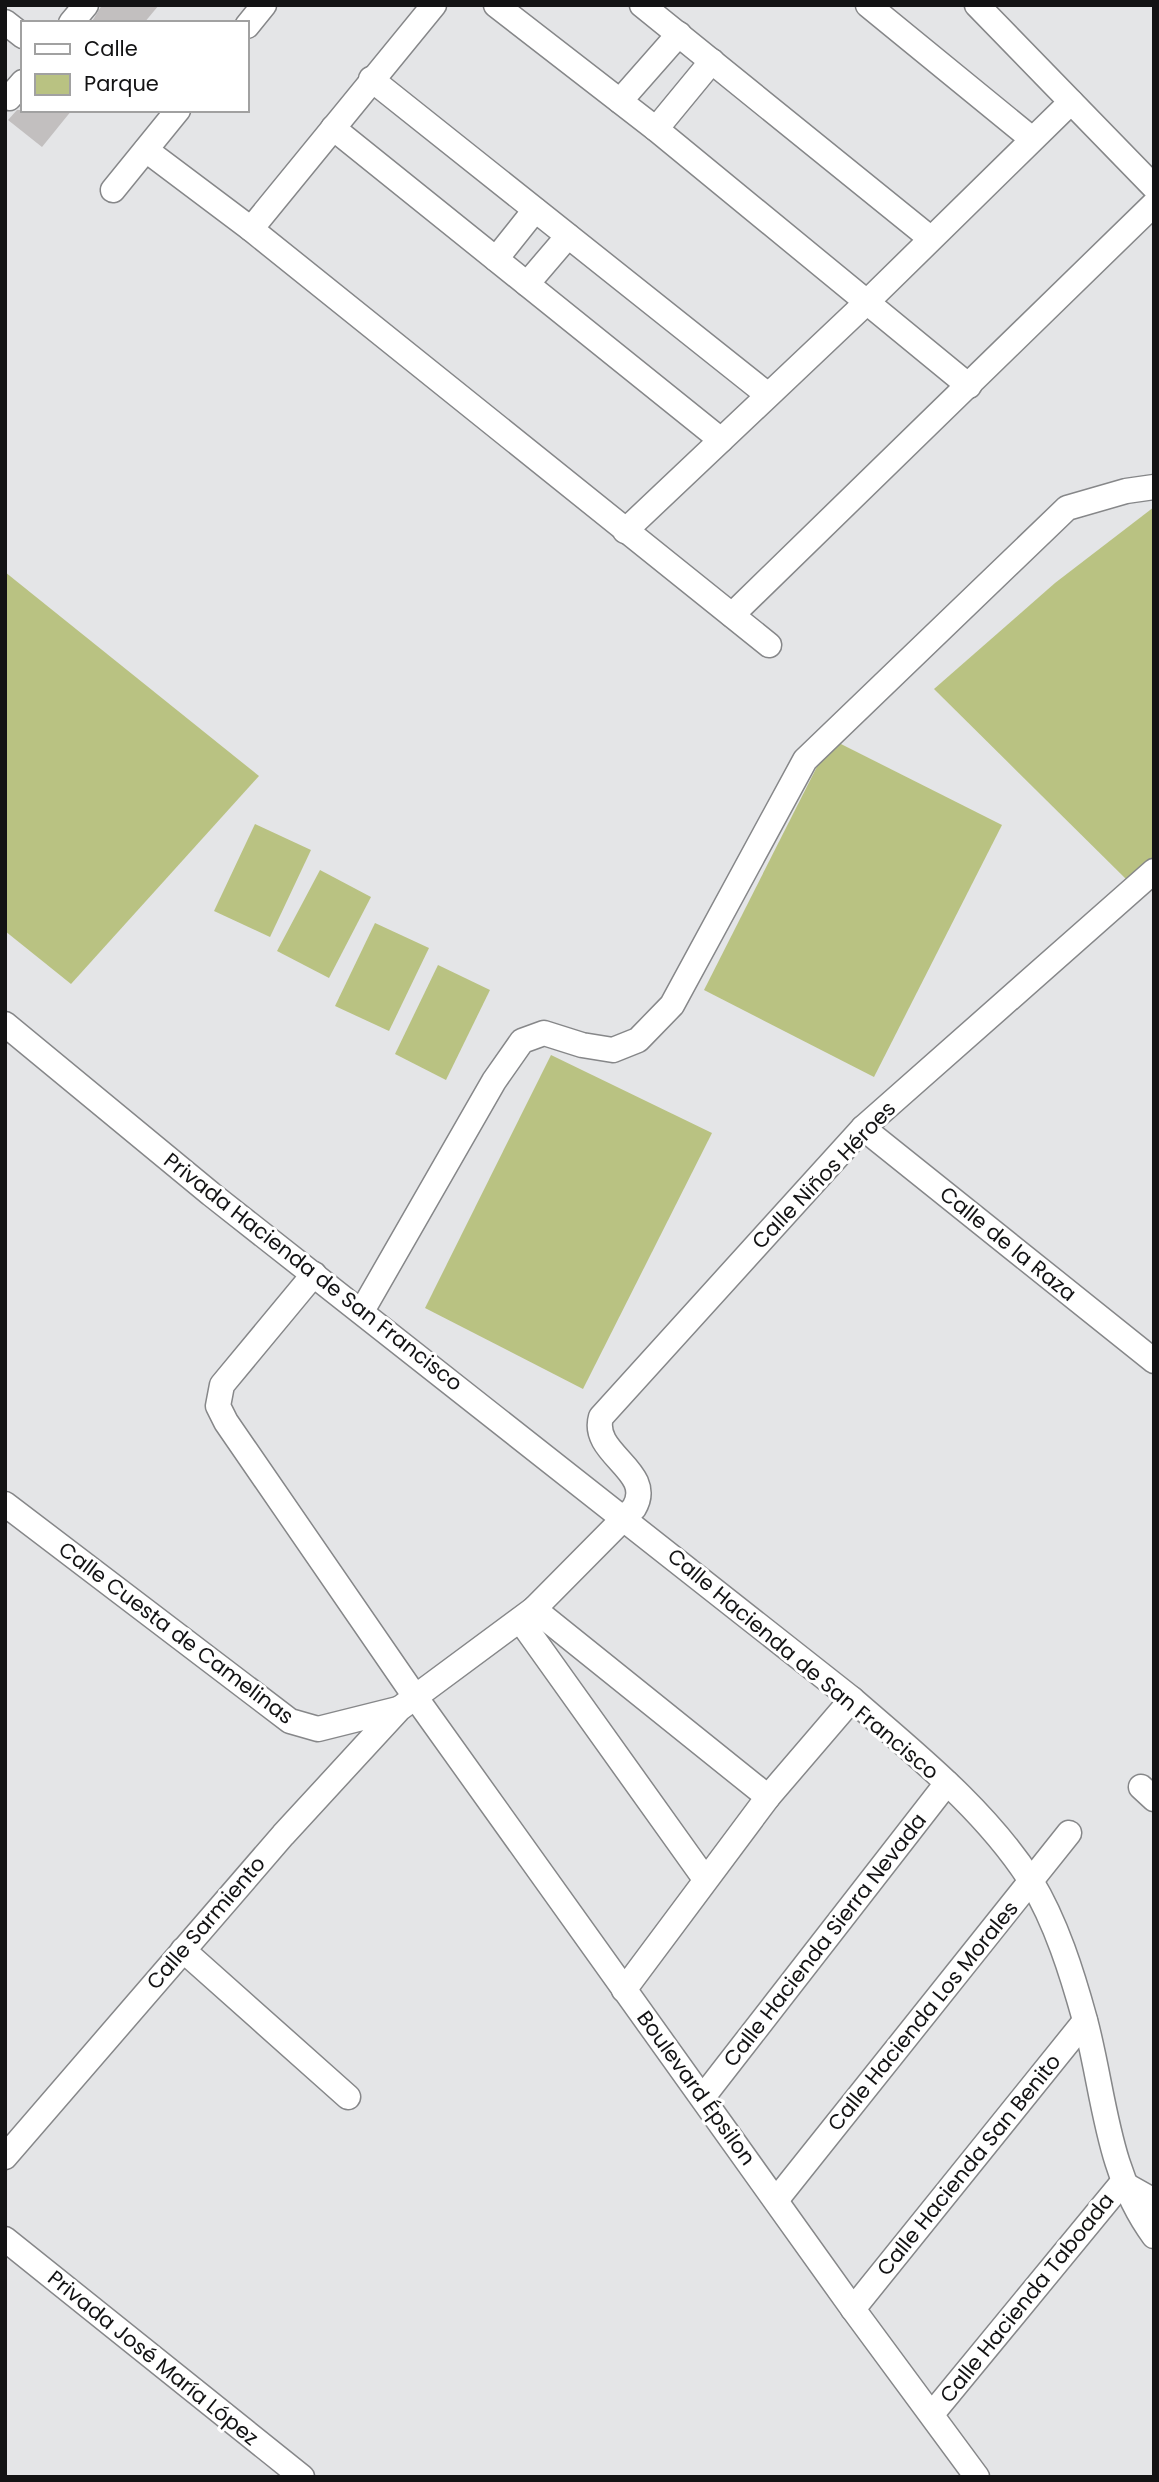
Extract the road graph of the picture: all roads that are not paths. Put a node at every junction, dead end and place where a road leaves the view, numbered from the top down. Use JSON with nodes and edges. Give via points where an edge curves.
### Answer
{"nodes":[{"id":1,"x":86,"y":5,"type":"edge"},
{"id":2,"x":264,"y":5,"type":"edge"},
{"id":3,"x":434,"y":5,"type":"edge"},
{"id":4,"x":496,"y":5,"type":"edge"},
{"id":5,"x":642,"y":5,"type":"edge"},
{"id":6,"x":868,"y":5,"type":"edge"},
{"id":7,"x":977,"y":5,"type":"edge"},
{"id":8,"x":73,"y":21,"type":"edge"},
{"id":9,"x":5,"y":22,"type":"edge"},
{"id":10,"x":248,"y":25,"type":"edge"},
{"id":11,"x":21,"y":34,"type":"edge"},
{"id":12,"x":679,"y":34,"type":"junction"},
{"id":13,"x":712,"y":61,"type":"junction"},
{"id":14,"x":371,"y":79,"type":"junction"},
{"id":15,"x":620,"y":101,"type":"junction"},
{"id":16,"x":1071,"y":102,"type":"junction"},
{"id":17,"x":176,"y":112,"type":"edge"},
{"id":18,"x":333,"y":128,"type":"junction"},
{"id":19,"x":656,"y":129,"type":"junction"},
{"id":20,"x":1031,"y":139,"type":"junction"},
{"id":21,"x":146,"y":150,"type":"junction"},
{"id":22,"x":1154,"y":187,"type":"edge"},
{"id":23,"x":113,"y":190,"type":"dead end"},
{"id":24,"x":1154,"y":204,"type":"edge"},
{"id":25,"x":536,"y":210,"type":"junction"},
{"id":26,"x":251,"y":229,"type":"junction"},
{"id":27,"x":568,"y":236,"type":"junction"},
{"id":28,"x":930,"y":238,"type":"junction"},
{"id":29,"x":496,"y":259,"type":"junction"},
{"id":30,"x":527,"y":284,"type":"junction"},
{"id":31,"x":867,"y":302,"type":"junction"},
{"id":32,"x":969,"y":386,"type":"junction"},
{"id":33,"x":768,"y":395,"type":"junction"},
{"id":34,"x":721,"y":440,"type":"junction"},
{"id":35,"x":1154,"y":486,"type":"edge"},
{"id":36,"x":625,"y":531,"type":"junction"},
{"id":37,"x":732,"y":615,"type":"junction"},
{"id":38,"x":769,"y":645,"type":"dead end"},
{"id":39,"x":1154,"y":871,"type":"edge"},
{"id":40,"x":5,"y":1024,"type":"edge"},
{"id":41,"x":863,"y":1128,"type":"junction"},
{"id":42,"x":314,"y":1274,"type":"junction"},
{"id":43,"x":362,"y":1311,"type":"junction"},
{"id":44,"x":1154,"y":1361,"type":"edge"},
{"id":45,"x":5,"y":1504,"type":"edge"},
{"id":46,"x":624,"y":1517,"type":"junction"},
{"id":47,"x":527,"y":1615,"type":"junction"},
{"id":48,"x":852,"y":1699,"type":"junction"},
{"id":49,"x":407,"y":1703,"type":"junction"},
{"id":50,"x":947,"y":1783,"type":"junction"},
{"id":51,"x":768,"y":1797,"type":"junction"},
{"id":52,"x":1069,"y":1833,"type":"dead end"},
{"id":53,"x":705,"y":1879,"type":"junction"},
{"id":54,"x":1031,"y":1881,"type":"junction"},
{"id":55,"x":183,"y":1950,"type":"junction"},
{"id":56,"x":624,"y":1990,"type":"junction"},
{"id":57,"x":1085,"y":2021,"type":"junction"},
{"id":58,"x":348,"y":2097,"type":"dead end"},
{"id":59,"x":703,"y":2097,"type":"junction"},
{"id":60,"x":5,"y":2157,"type":"edge"},
{"id":61,"x":1122,"y":2183,"type":"junction"},
{"id":62,"x":777,"y":2199,"type":"junction"},
{"id":63,"x":1154,"y":2201,"type":"edge"},
{"id":64,"x":1154,"y":2236,"type":"edge"},
{"id":65,"x":5,"y":2239,"type":"edge"},
{"id":66,"x":853,"y":2309,"type":"junction"},
{"id":67,"x":932,"y":2414,"type":"junction"},
{"id":68,"x":302,"y":2477,"type":"edge"},
{"id":69,"x":977,"y":2477,"type":"edge"}],
"edges":[{"from":1,"to":8,"type":"street"},
{"from":2,"to":10,"type":"street"},
{"from":3,"to":14,"type":"street"},
{"from":4,"to":15,"type":"street"},
{"from":5,"to":12,"type":"street"},
{"from":6,"to":20,"type":"street"},
{"from":7,"to":16,"type":"street"},
{"from":9,"to":11,"type":"street"},
{"from":12,"to":13,"type":"street"},
{"from":12,"to":15,"type":"street"},
{"from":13,"to":19,"type":"street"},
{"from":13,"to":28,"type":"street"},
{"from":14,"to":18,"type":"street"},
{"from":14,"to":25,"type":"street"},
{"from":15,"to":19,"type":"street"},
{"from":16,"to":20,"type":"street"},
{"from":16,"to":22,"type":"street"},
{"from":17,"to":21,"type":"street"},
{"from":18,"to":26,"type":"street"},
{"from":18,"to":29,"type":"street"},
{"from":19,"to":31,"type":"street"},
{"from":20,"to":28,"type":"street"},
{"from":21,"to":23,"type":"street"},
{"from":21,"to":26,"type":"street"},
{"from":24,"to":32,"type":"street"},
{"from":25,"to":27,"type":"street"},
{"from":25,"to":29,"type":"street"},
{"from":26,"to":36,"type":"street"},
{"from":27,"to":30,"type":"street"},
{"from":27,"to":33,"type":"street"},
{"from":28,"to":31,"type":"street"},
{"from":29,"to":30,"type":"street"},
{"from":30,"to":34,"type":"street"},
{"from":31,"to":32,"type":"street"},
{"from":31,"to":33,"type":"street"},
{"from":32,"to":37,"type":"street"},
{"from":33,"to":34,"type":"street"},
{"from":34,"to":36,"type":"street"},
{"from":35,"to":43,"type":"street","via":[[1067,508],[805,760],[671,1005],[638,1040],[613,1050],[544,1033],[523,1041],[494,1081]]},
{"from":36,"to":37,"type":"street"},
{"from":37,"to":38,"type":"street"},
{"from":39,"to":41,"type":"street","name":"Calle Niños Héroes"},
{"from":40,"to":42,"type":"street","name":"Privada Hacienda de San Francisco"},
{"from":41,"to":44,"type":"street","name":"Calle de la Raza"},
{"from":41,"to":46,"type":"street","name":"Calle Niños Héroes","via":[[601,1417],[604,1442],[639,1488],[640,1498]]},
{"from":42,"to":43,"type":"street","name":"Privada Hacienda de San Francisco"},
{"from":42,"to":49,"type":"street","name":"Boulevard Épsilon","via":[[222,1385],[218,1406]]},
{"from":43,"to":46,"type":"street","name":"Privada Hacienda de San Francisco"},
{"from":45,"to":49,"type":"street","name":"Calle Cuesta de Camelinas","via":[[290,1721],[318,1729]]},
{"from":46,"to":47,"type":"street","name":"Calle Niños Héroes"},
{"from":46,"to":48,"type":"street","name":"Calle Hacienda de San Francisco"},
{"from":47,"to":49,"type":"street","name":"Calle Niños Héroes"},
{"from":47,"to":51,"type":"street"},
{"from":47,"to":53,"type":"street"},
{"from":48,"to":50,"type":"street","name":"Calle Hacienda de San Francisco"},
{"from":48,"to":51,"type":"street"},
{"from":49,"to":55,"type":"street","name":"Calle Sarmiento"},
{"from":49,"to":56,"type":"street","name":"Boulevard Épsilon"},
{"from":50,"to":54,"type":"street","name":"Calle Hacienda de San Francisco"},
{"from":50,"to":59,"type":"street","name":"Calle Hacienda Sierra Nevada"},
{"from":51,"to":53,"type":"street"},
{"from":52,"to":54,"type":"street","name":"Calle Hacienda Los Morales"},
{"from":53,"to":56,"type":"street"},
{"from":54,"to":57,"type":"street","name":"Calle Hacienda de San Francisco","via":[[1052,1924]]},
{"from":54,"to":62,"type":"street","name":"Calle Hacienda Los Morales"},
{"from":55,"to":58,"type":"street"},
{"from":55,"to":60,"type":"street","name":"Calle Sarmiento"},
{"from":56,"to":59,"type":"street","name":"Boulevard Épsilon"},
{"from":57,"to":61,"type":"street","name":"Calle Hacienda de San Francisco"},
{"from":57,"to":66,"type":"street","name":"Calle Hacienda San Benito"},
{"from":59,"to":62,"type":"street","name":"Boulevard Épsilon"},
{"from":61,"to":63,"type":"street"},
{"from":61,"to":64,"type":"street","name":"Calle Hacienda de San Francisco"},
{"from":61,"to":67,"type":"street","name":"Calle Hacienda Taboada"},
{"from":62,"to":66,"type":"street","name":"Boulevard Épsilon"},
{"from":65,"to":68,"type":"street","name":"Privada José María López"},
{"from":66,"to":67,"type":"street","name":"Boulevard Épsilon"},
{"from":67,"to":69,"type":"street","name":"Boulevard Épsilon"}]}
